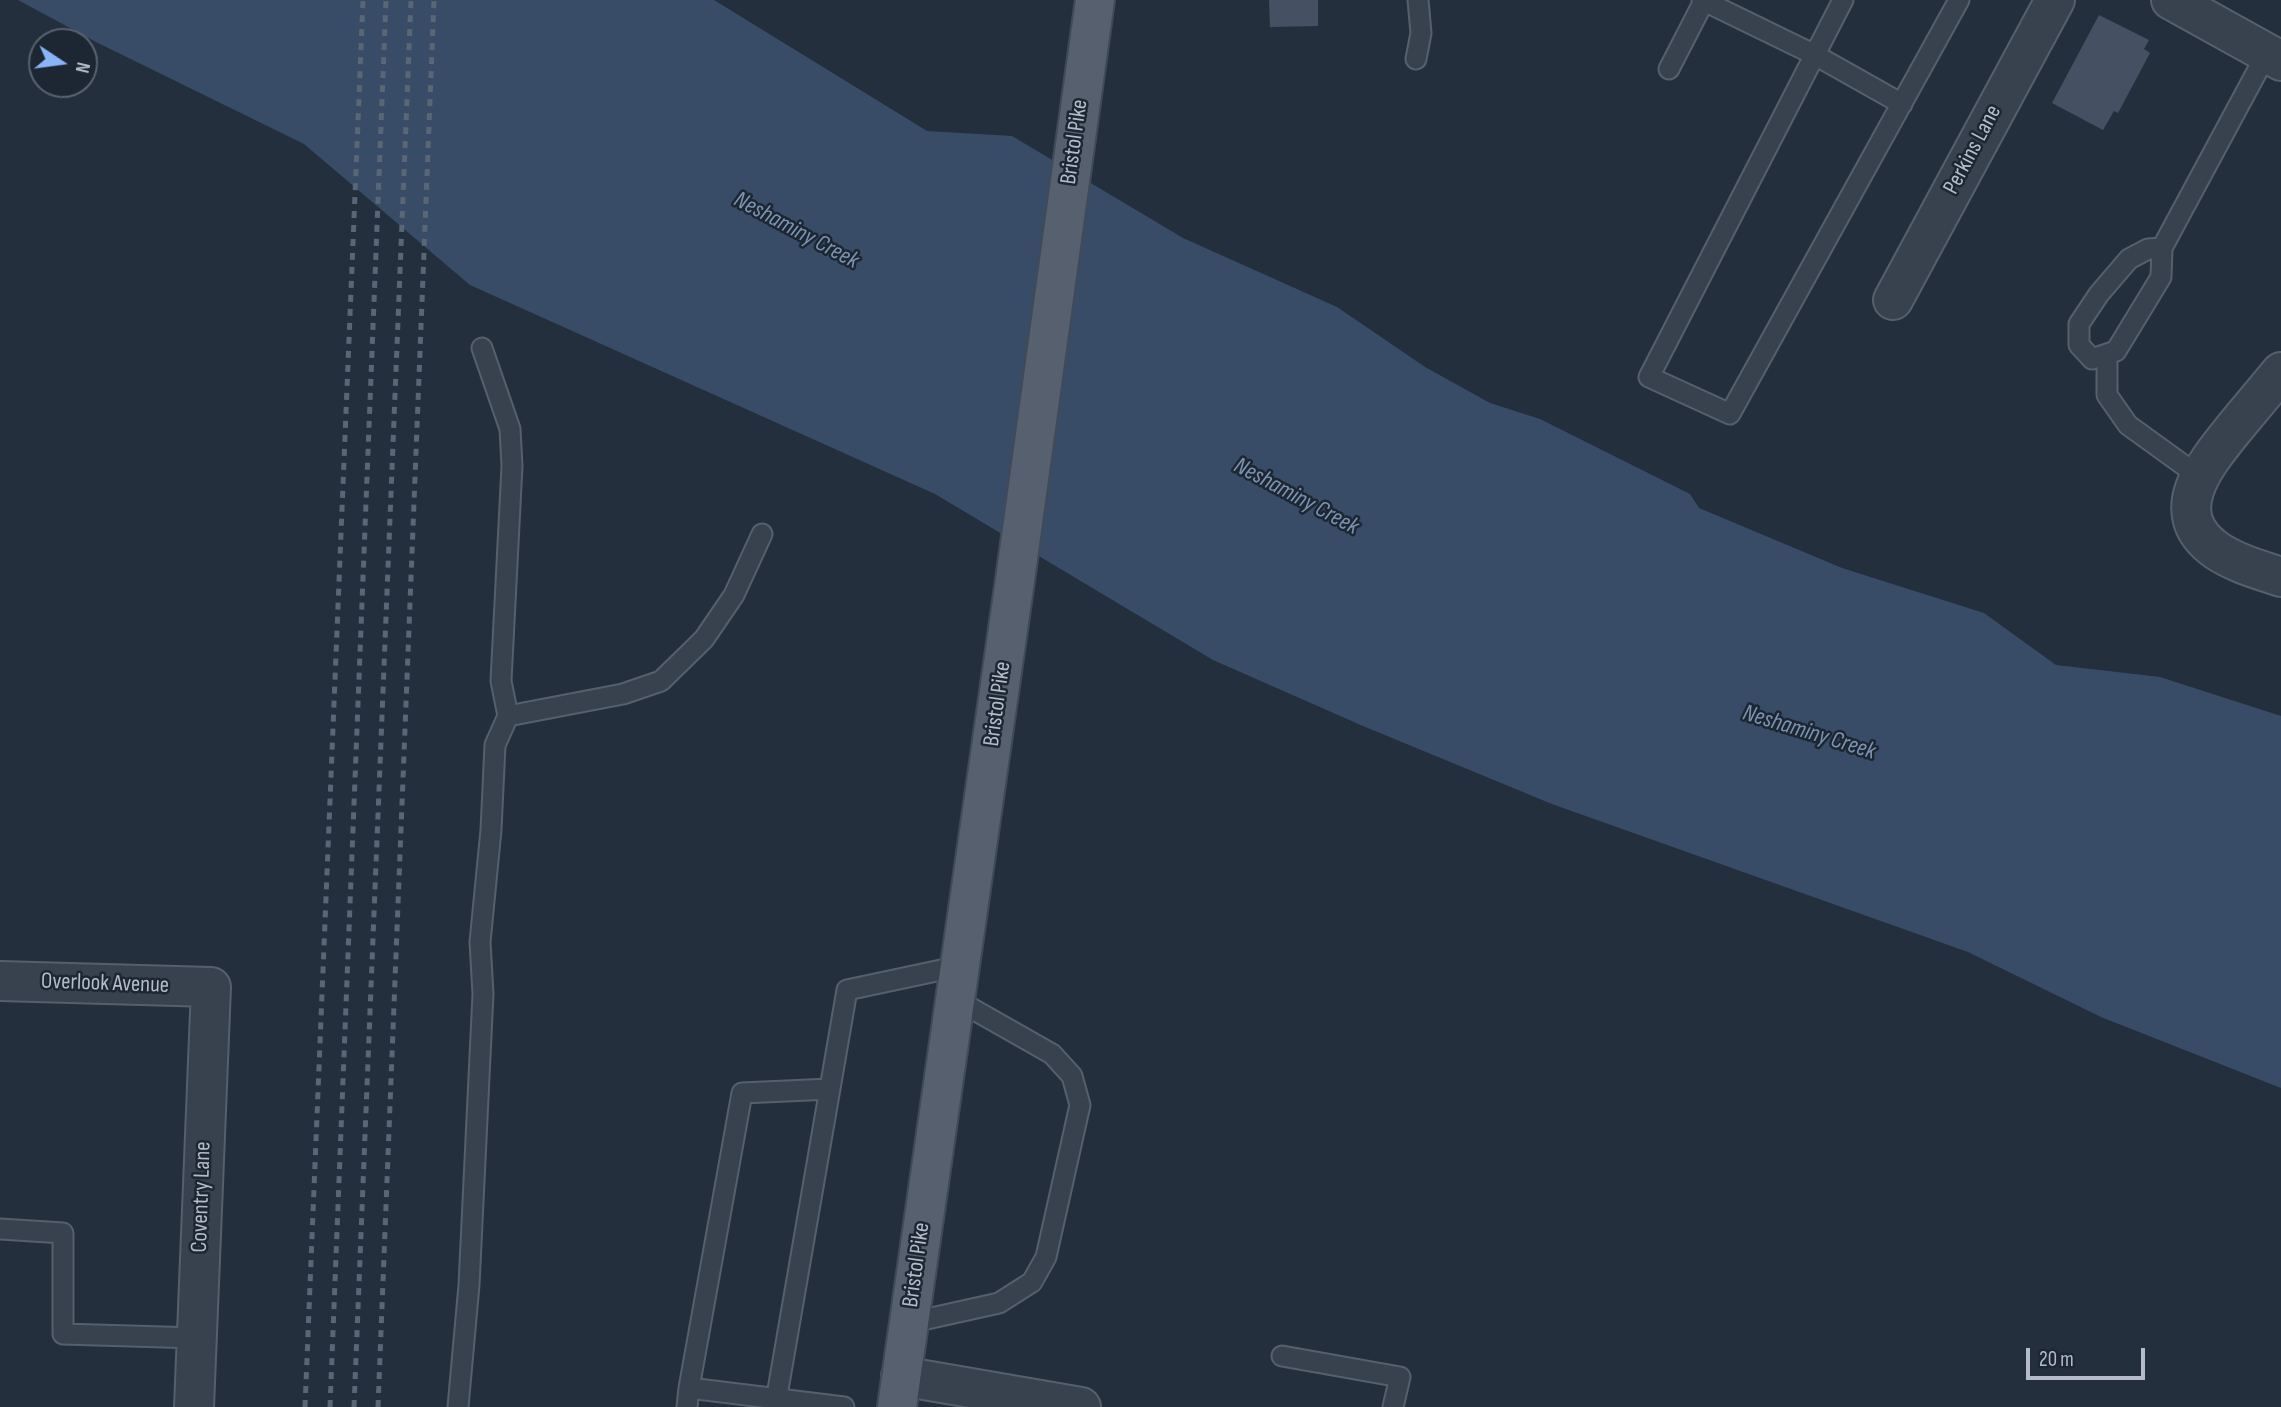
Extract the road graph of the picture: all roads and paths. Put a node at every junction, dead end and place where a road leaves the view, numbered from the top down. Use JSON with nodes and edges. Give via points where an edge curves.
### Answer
{"nodes":[{"id":1,"x":1095,"y":0,"type":"edge"},
{"id":2,"x":1418,"y":0,"type":"edge"},
{"id":3,"x":1703,"y":0,"type":"edge"},
{"id":4,"x":1843,"y":0,"type":"edge"},
{"id":5,"x":1959,"y":0,"type":"edge"},
{"id":6,"x":2054,"y":0,"type":"edge"},
{"id":7,"x":2171,"y":0,"type":"edge"},
{"id":8,"x":1815,"y":55,"type":"junction"},
{"id":9,"x":2274,"y":57,"type":"edge"},
{"id":10,"x":1416,"y":59,"type":"dead end"},
{"id":11,"x":1669,"y":69,"type":"dead end"},
{"id":12,"x":1902,"y":104,"type":"junction"},
{"id":13,"x":2162,"y":248,"type":"junction"},
{"id":14,"x":1893,"y":300,"type":"dead end"},
{"id":15,"x":482,"y":348,"type":"dead end"},
{"id":16,"x":2107,"y":354,"type":"junction"},
{"id":17,"x":2281,"y":372,"type":"edge"},
{"id":18,"x":2200,"y":477,"type":"junction"},
{"id":19,"x":762,"y":534,"type":"dead end"},
{"id":20,"x":2281,"y":578,"type":"edge"},
{"id":21,"x":508,"y":716,"type":"junction"},
{"id":22,"x":0,"y":981,"type":"edge"},
{"id":23,"x":957,"y":983,"type":"junction"},
{"id":24,"x":211,"y":987,"type":"joint"},
{"id":25,"x":830,"y":1088,"type":"junction"},
{"id":26,"x":0,"y":1228,"type":"edge"},
{"id":27,"x":909,"y":1322,"type":"junction"},
{"id":28,"x":197,"y":1338,"type":"junction"},
{"id":29,"x":1282,"y":1356,"type":"dead end"},
{"id":30,"x":899,"y":1392,"type":"edge"},
{"id":31,"x":688,"y":1398,"type":"edge"},
{"id":32,"x":1019,"y":1402,"type":"edge"},
{"id":33,"x":776,"y":1403,"type":"edge"},
{"id":34,"x":194,"y":1407,"type":"edge"},
{"id":35,"x":458,"y":1407,"type":"edge"},
{"id":36,"x":844,"y":1407,"type":"edge"},
{"id":37,"x":1081,"y":1407,"type":"edge"},
{"id":38,"x":1394,"y":1407,"type":"edge"}],
"edges":[{"from":1,"to":23,"type":"main road","name":"Bristol Pike"},
{"from":2,"to":10,"type":"lane","via":[[1421,33]]},
{"from":3,"to":8,"type":"lane"},
{"from":3,"to":11,"type":"lane"},
{"from":4,"to":8,"type":"lane"},
{"from":5,"to":12,"type":"lane"},
{"from":6,"to":14,"type":"street","name":"Perkins Lane"},
{"from":7,"to":9,"type":"street"},
{"from":8,"to":12,"type":"lane"},
{"from":8,"to":12,"type":"lane","via":[[1649,377],[1730,414]]},
{"from":9,"to":13,"type":"lane"},
{"from":13,"to":16,"type":"lane","via":[[2161,277],[2116,351]]},
{"from":13,"to":16,"type":"lane","via":[[2129,259],[2079,324],[2079,345],[2092,359]]},
{"from":15,"to":21,"type":"lane","via":[[510,429],[501,681]]},
{"from":16,"to":18,"type":"lane","via":[[2107,395],[2128,425]]},
{"from":17,"to":18,"type":"street","via":[[2206,463]]},
{"from":18,"to":20,"type":"street","via":[[2191,507],[2201,537],[2217,551]]},
{"from":19,"to":21,"type":"lane","via":[[734,595],[704,639],[662,681],[623,694]]},
{"from":21,"to":35,"type":"lane","via":[[495,745],[480,942],[483,994],[469,1284]]},
{"from":22,"to":24,"type":"street","name":"Overlook Avenue"},
{"from":23,"to":25,"type":"lane","via":[[847,990]]},
{"from":23,"to":27,"type":"main road","name":"Bristol Pike"},
{"from":23,"to":27,"type":"lane","via":[[1052,1054],[1072,1076],[1080,1105],[1046,1257],[1032,1282],[999,1303]]},
{"from":24,"to":28,"type":"street","name":"Coventry Lane"},
{"from":25,"to":31,"type":"lane","via":[[742,1093]]},
{"from":25,"to":33,"type":"lane"},
{"from":26,"to":28,"type":"lane","via":[[63,1233],[63,1334]]},
{"from":27,"to":30,"type":"main road","name":"Bristol Pike"},
{"from":28,"to":34,"type":"street","name":"Coventry Lane"},
{"from":29,"to":38,"type":"lane","via":[[1400,1377]]},
{"from":30,"to":32,"type":"street"},
{"from":31,"to":33,"type":"lane"},
{"from":32,"to":37,"type":"street"},
{"from":33,"to":36,"type":"lane"}]}
